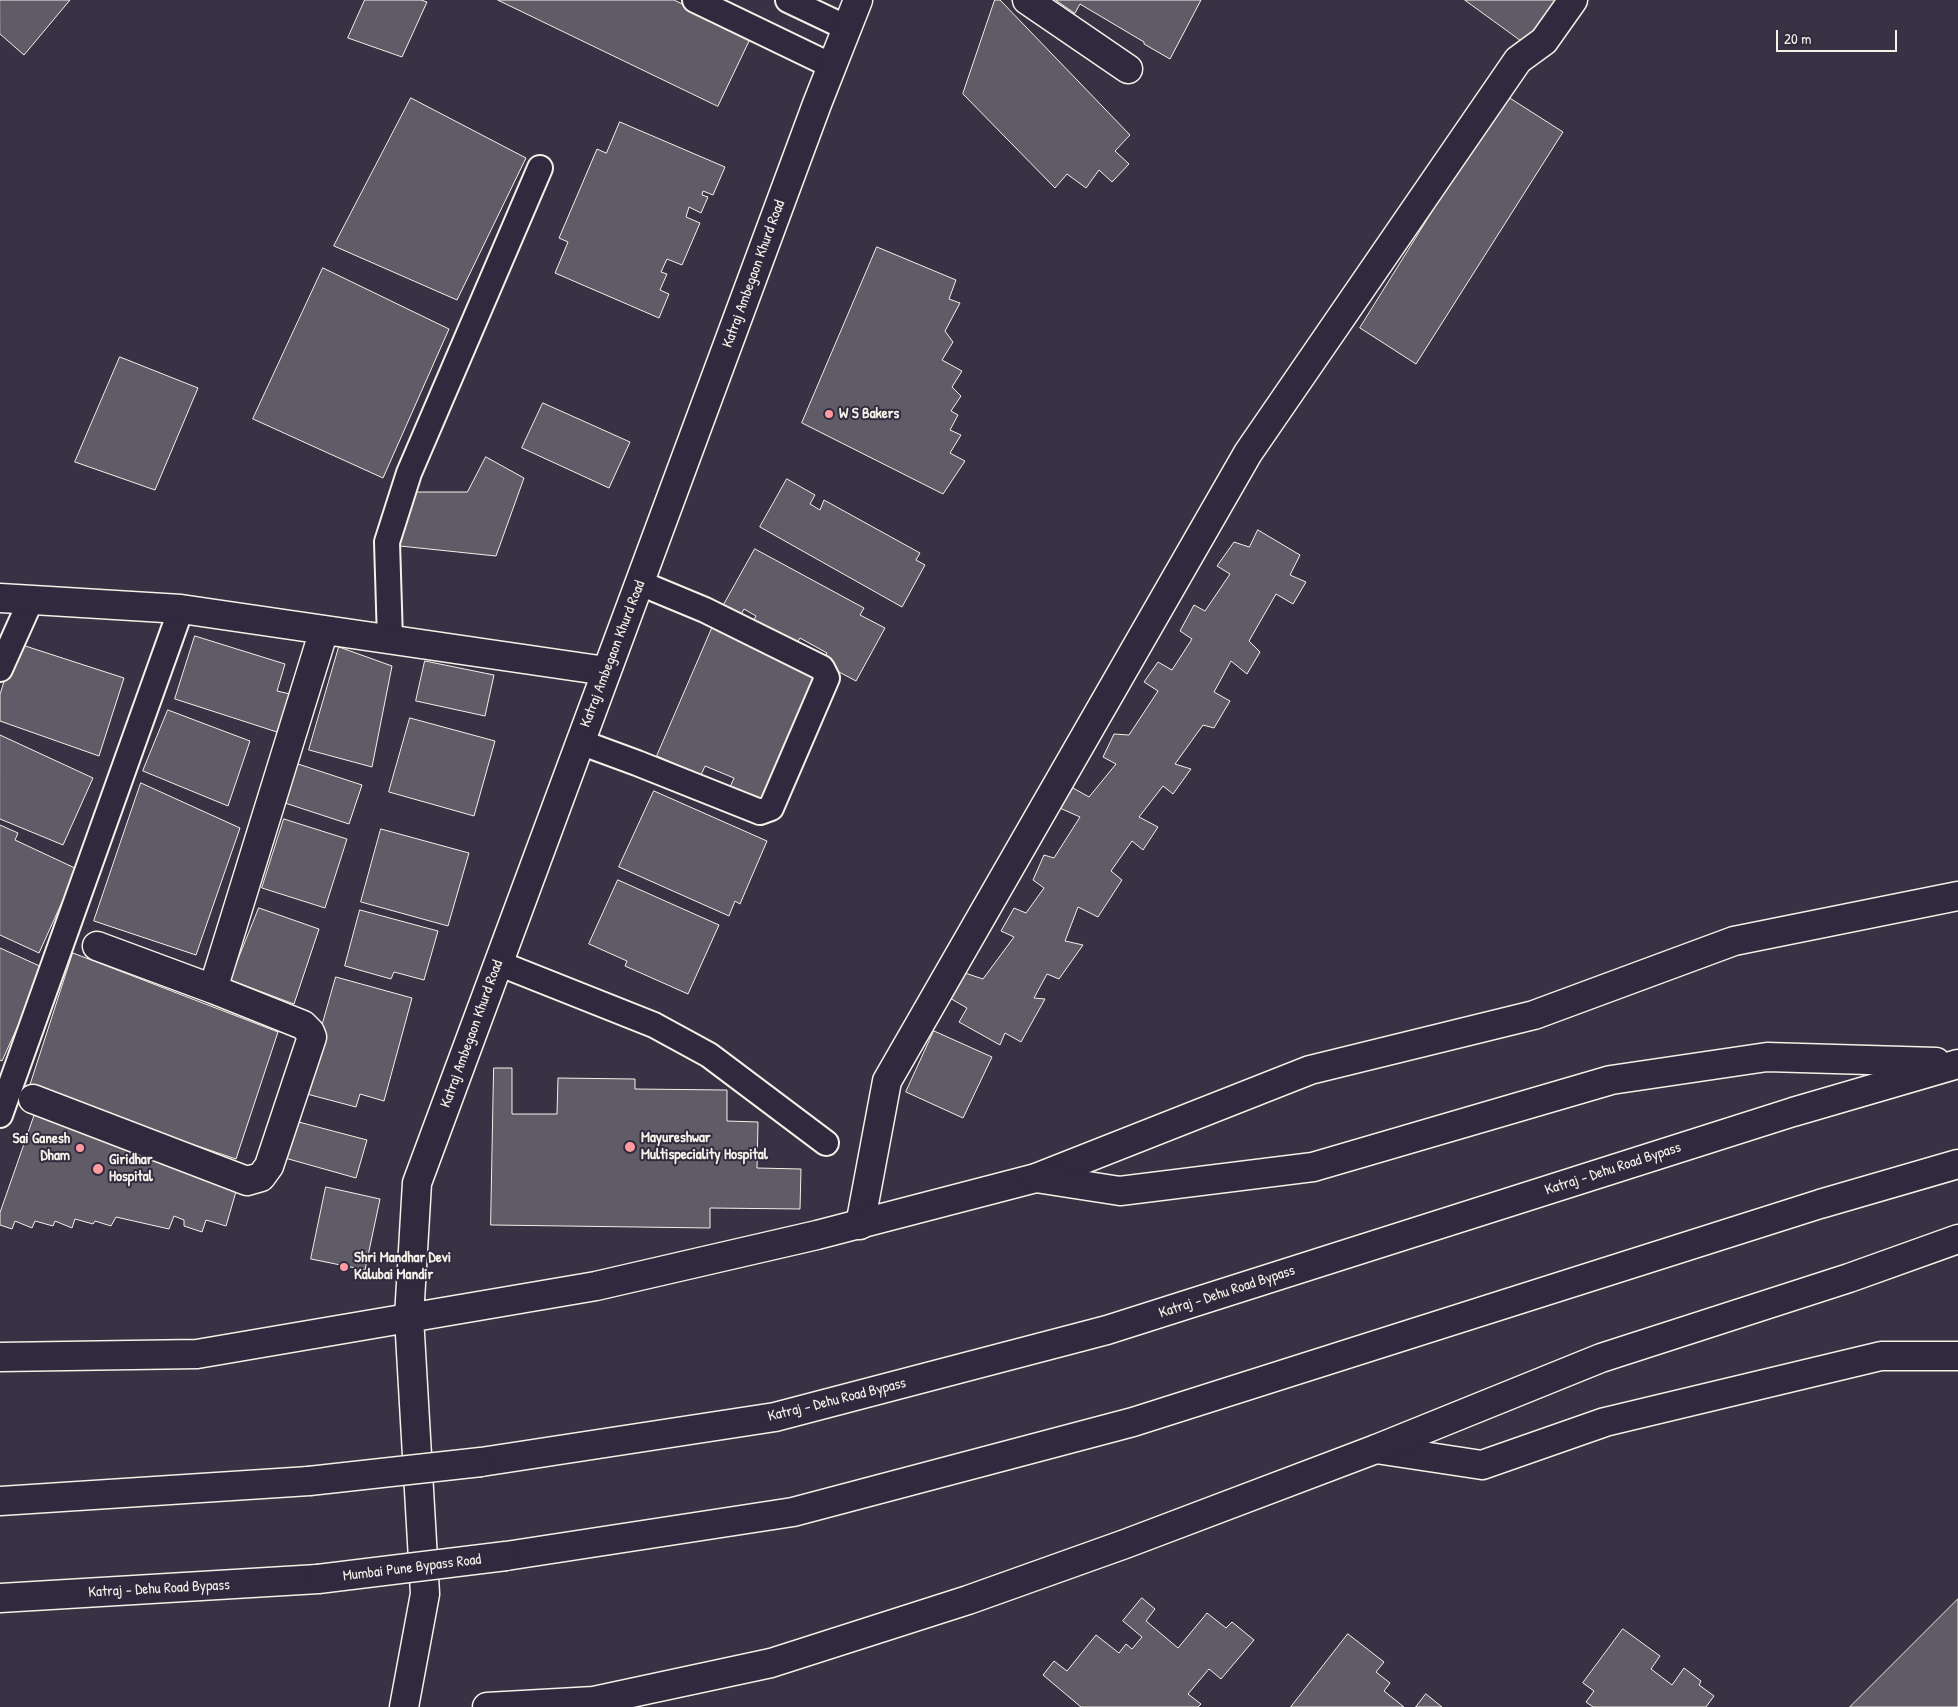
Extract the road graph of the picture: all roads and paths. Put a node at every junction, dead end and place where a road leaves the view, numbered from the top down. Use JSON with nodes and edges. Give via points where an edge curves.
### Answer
{"nodes":[{"id":1,"x":695,"y":0,"type":"edge"},
{"id":2,"x":788,"y":0,"type":"edge"},
{"id":3,"x":858,"y":0,"type":"edge"},
{"id":4,"x":1027,"y":0,"type":"edge"},
{"id":5,"x":1573,"y":0,"type":"edge"},
{"id":6,"x":847,"y":28,"type":"junction"},
{"id":7,"x":832,"y":66,"type":"junction"},
{"id":8,"x":1128,"y":69,"type":"dead end"},
{"id":9,"x":540,"y":168,"type":"dead end"},
{"id":10,"x":640,"y":583,"type":"junction"},
{"id":11,"x":0,"y":598,"type":"edge"},
{"id":12,"x":31,"y":600,"type":"junction"},
{"id":13,"x":181,"y":609,"type":"junction"},
{"id":14,"x":324,"y":630,"type":"junction"},
{"id":15,"x":390,"y":640,"type":"junction"},
{"id":16,"x":0,"y":668,"type":"edge"},
{"id":17,"x":606,"y":671,"type":"junction"},
{"id":18,"x":580,"y":742,"type":"junction"},
{"id":19,"x":1958,"y":896,"type":"edge"},
{"id":20,"x":97,"y":946,"type":"dead end"},
{"id":21,"x":498,"y":963,"type":"junction"},
{"id":22,"x":213,"y":989,"type":"junction"},
{"id":23,"x":1958,"y":1063,"type":"edge"},
{"id":24,"x":33,"y":1099,"type":"dead end"},
{"id":25,"x":0,"y":1115,"type":"edge"},
{"id":26,"x":826,"y":1143,"type":"dead end"},
{"id":27,"x":1958,"y":1164,"type":"edge"},
{"id":28,"x":1036,"y":1178,"type":"junction"},
{"id":29,"x":860,"y":1224,"type":"junction"},
{"id":30,"x":1958,"y":1239,"type":"edge"},
{"id":31,"x":409,"y":1317,"type":"junction"},
{"id":32,"x":0,"y":1356,"type":"edge"},
{"id":33,"x":1958,"y":1356,"type":"edge"},
{"id":34,"x":1376,"y":1450,"type":"junction"},
{"id":35,"x":0,"y":1501,"type":"edge"},
{"id":36,"x":318,"y":1580,"type":"joint"},
{"id":37,"x":0,"y":1598,"type":"edge"},
{"id":38,"x":404,"y":1707,"type":"edge"},
{"id":39,"x":487,"y":1707,"type":"edge"}],
"edges":[{"from":1,"to":7,"type":"lane"},
{"from":2,"to":6,"type":"lane"},
{"from":3,"to":6,"type":"main road","name":"Katraj Ambegaon Khurd Road"},
{"from":4,"to":8,"type":"main road"},
{"from":5,"to":29,"type":"main road","via":[[1544,41],[1518,60],[1248,454],[887,1081]]},
{"from":6,"to":7,"type":"main road","name":"Katraj Ambegaon Khurd Road"},
{"from":7,"to":10,"type":"main road","name":"Katraj Ambegaon Khurd Road"},
{"from":9,"to":15,"type":"lane","via":[[408,473],[387,542]]},
{"from":10,"to":17,"type":"main road","name":"Katraj Ambegaon Khurd Road"},
{"from":10,"to":18,"type":"lane","via":[[705,610],[822,668],[827,678],[771,808],[760,812]]},
{"from":11,"to":12,"type":"main road"},
{"from":12,"to":13,"type":"main road"},
{"from":12,"to":16,"type":"lane"},
{"from":13,"to":14,"type":"main road"},
{"from":13,"to":25,"type":"lane"},
{"from":14,"to":15,"type":"main road"},
{"from":14,"to":22,"type":"main road"},
{"from":15,"to":17,"type":"main road"},
{"from":17,"to":18,"type":"main road","name":"Katraj Ambegaon Khurd Road"},
{"from":18,"to":21,"type":"main road","name":"Katraj Ambegaon Khurd Road"},
{"from":19,"to":28,"type":"main road","via":[[1734,941],[1534,1016],[1310,1070]]},
{"from":20,"to":22,"type":"main road"},
{"from":21,"to":26,"type":"lane","via":[[654,1025],[693,1046]]},
{"from":21,"to":31,"type":"main road","name":"Katraj Ambegaon Khurd Road","via":[[417,1183]]},
{"from":22,"to":24,"type":"main road","via":[[303,1025],[312,1037],[269,1166],[261,1177],[247,1181]]},
{"from":23,"to":28,"type":"main road","via":[[1767,1057],[1611,1080],[1313,1168],[1120,1191]]},
{"from":23,"to":35,"type":"main road","name":"Katraj - Dehu Road Bypass","bridge":true,"via":[[1793,1112],[1107,1330],[775,1417],[481,1462],[309,1480]]},
{"from":27,"to":36,"type":"main road","name":"Mumbai Pune Bypass Road","bridge":true,"via":[[1820,1204],[1133,1422],[793,1512],[506,1556]]},
{"from":28,"to":29,"type":"main road"},
{"from":29,"to":31,"type":"main road","via":[[596,1286]]},
{"from":30,"to":34,"type":"main road","via":[[1849,1278],[1601,1358]]},
{"from":31,"to":32,"type":"main road","via":[[197,1354]]},
{"from":31,"to":38,"type":"main road","name":"Katraj Ambegaon Khurd Road","via":[[425,1594]]},
{"from":33,"to":34,"type":"main road","via":[[1881,1356],[1605,1422],[1482,1464]]},
{"from":34,"to":39,"type":"main road","via":[[968,1600],[771,1663],[594,1701]]},
{"from":36,"to":37,"type":"main road","name":"Katraj - Dehu Road Bypass"}]}
